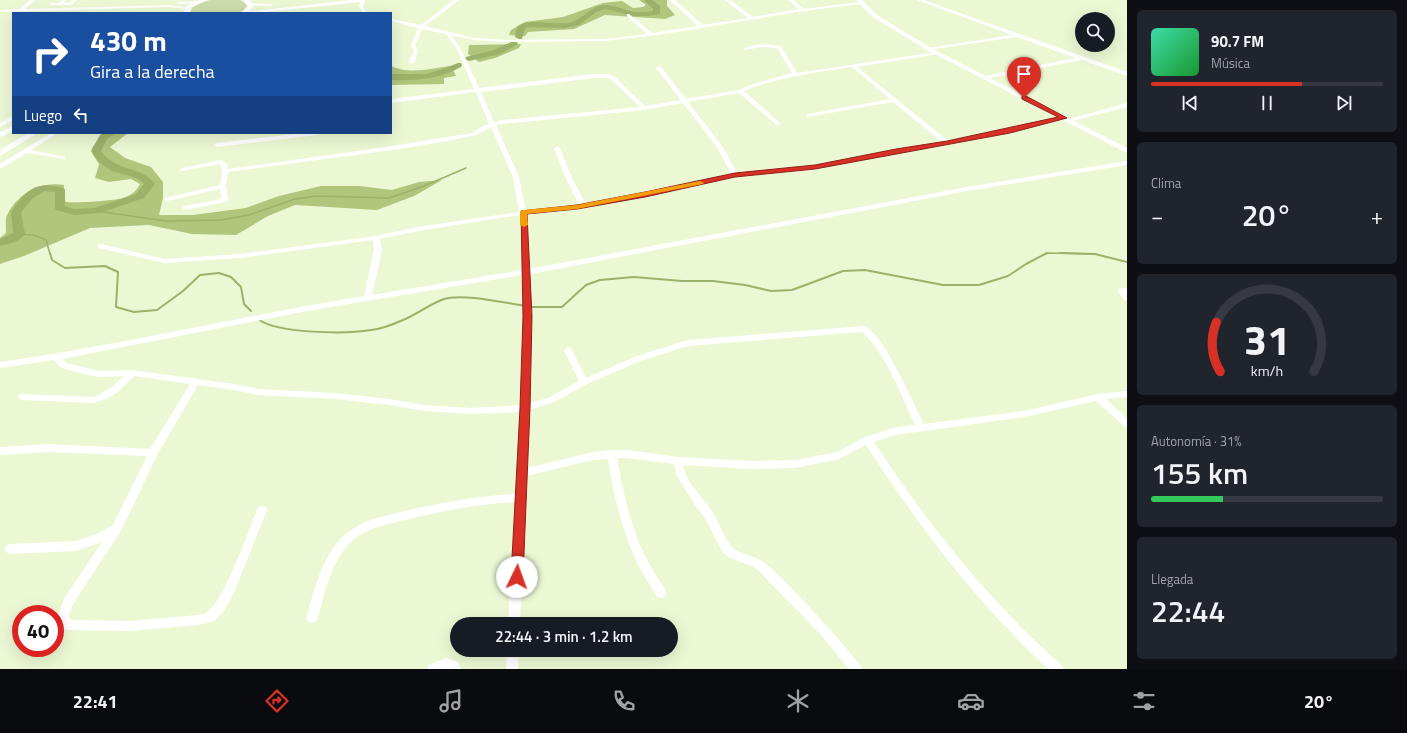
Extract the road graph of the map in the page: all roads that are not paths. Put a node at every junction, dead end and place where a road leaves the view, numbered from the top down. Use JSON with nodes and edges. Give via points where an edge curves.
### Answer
{"nodes":[{"id":1,"x":33,"y":0,"type":"edge"},
{"id":2,"x":52,"y":0,"type":"edge"},
{"id":3,"x":64,"y":0,"type":"edge"},
{"id":4,"x":75,"y":0,"type":"edge"},
{"id":5,"x":363,"y":0,"type":"edge"},
{"id":6,"x":457,"y":0,"type":"edge"},
{"id":7,"x":672,"y":0,"type":"edge"},
{"id":8,"x":727,"y":0,"type":"edge"},
{"id":9,"x":790,"y":0,"type":"edge"},
{"id":10,"x":919,"y":0,"type":"edge"},
{"id":11,"x":203,"y":1,"type":"edge"},
{"id":12,"x":47,"y":2,"type":"edge"},
{"id":13,"x":248,"y":2,"type":"edge"},
{"id":14,"x":860,"y":2,"type":"edge"},
{"id":15,"x":60,"y":4,"type":"junction"},
{"id":16,"x":318,"y":5,"type":"junction"},
{"id":17,"x":308,"y":6,"type":"junction"},
{"id":18,"x":136,"y":7,"type":"junction"},
{"id":19,"x":21,"y":10,"type":"junction"},
{"id":20,"x":803,"y":10,"type":"junction"},
{"id":21,"x":0,"y":11,"type":"edge"},
{"id":22,"x":185,"y":12,"type":"edge"},
{"id":23,"x":245,"y":12,"type":"edge"},
{"id":24,"x":253,"y":12,"type":"edge"},
{"id":25,"x":304,"y":12,"type":"edge"},
{"id":26,"x":364,"y":12,"type":"edge"},
{"id":27,"x":629,"y":15,"type":"dead end"},
{"id":28,"x":753,"y":19,"type":"junction"},
{"id":29,"x":392,"y":20,"type":"edge"},
{"id":30,"x":702,"y":26,"type":"junction"},
{"id":31,"x":420,"y":28,"type":"junction"},
{"id":32,"x":448,"y":34,"type":"junction"},
{"id":33,"x":651,"y":35,"type":"junction"},
{"id":34,"x":1019,"y":35,"type":"junction"},
{"id":35,"x":458,"y":36,"type":"junction"},
{"id":36,"x":474,"y":39,"type":"junction"},
{"id":37,"x":454,"y":41,"type":"junction"},
{"id":38,"x":460,"y":47,"type":"junction"},
{"id":39,"x":746,"y":49,"type":"dead end"},
{"id":40,"x":929,"y":49,"type":"junction"},
{"id":41,"x":936,"y":53,"type":"junction"},
{"id":42,"x":1082,"y":58,"type":"junction"},
{"id":43,"x":412,"y":62,"type":"dead end"},
{"id":44,"x":852,"y":65,"type":"junction"},
{"id":45,"x":659,"y":68,"type":"dead end"},
{"id":46,"x":795,"y":74,"type":"junction"},
{"id":47,"x":1127,"y":74,"type":"edge"},
{"id":48,"x":985,"y":78,"type":"junction"},
{"id":49,"x":478,"y":90,"type":"junction"},
{"id":50,"x":740,"y":91,"type":"junction"},
{"id":51,"x":893,"y":100,"type":"junction"},
{"id":52,"x":392,"y":101,"type":"edge"},
{"id":53,"x":683,"y":101,"type":"junction"},
{"id":54,"x":1127,"y":105,"type":"edge"},
{"id":55,"x":644,"y":108,"type":"junction"},
{"id":56,"x":809,"y":116,"type":"dead end"},
{"id":57,"x":12,"y":118,"type":"edge"},
{"id":58,"x":1066,"y":119,"type":"junction"},
{"id":59,"x":0,"y":124,"type":"edge"},
{"id":60,"x":493,"y":124,"type":"junction"},
{"id":61,"x":778,"y":124,"type":"dead end"},
{"id":62,"x":12,"y":129,"type":"edge"},
{"id":63,"x":32,"y":134,"type":"edge"},
{"id":64,"x":53,"y":134,"type":"edge"},
{"id":65,"x":310,"y":134,"type":"edge"},
{"id":66,"x":0,"y":135,"type":"edge"},
{"id":67,"x":947,"y":143,"type":"junction"},
{"id":68,"x":217,"y":145,"type":"dead end"},
{"id":69,"x":557,"y":148,"type":"dead end"},
{"id":70,"x":26,"y":151,"type":"junction"},
{"id":71,"x":1127,"y":151,"type":"edge"},
{"id":72,"x":0,"y":154,"type":"edge"},
{"id":73,"x":63,"y":158,"type":"dead end"},
{"id":74,"x":1127,"y":163,"type":"edge"},
{"id":75,"x":0,"y":167,"type":"edge"},
{"id":76,"x":183,"y":170,"type":"dead end"},
{"id":77,"x":225,"y":171,"type":"junction"},
{"id":78,"x":735,"y":175,"type":"junction"},
{"id":79,"x":223,"y":186,"type":"junction"},
{"id":80,"x":167,"y":198,"type":"dead end"},
{"id":81,"x":583,"y":205,"type":"junction"},
{"id":82,"x":185,"y":208,"type":"dead end"},
{"id":83,"x":523,"y":212,"type":"junction"},
{"id":84,"x":376,"y":238,"type":"junction"},
{"id":85,"x":101,"y":246,"type":"dead end"},
{"id":86,"x":526,"y":272,"type":"junction"},
{"id":87,"x":1127,"y":290,"type":"edge"},
{"id":88,"x":367,"y":298,"type":"junction"},
{"id":89,"x":1127,"y":298,"type":"edge"},
{"id":90,"x":568,"y":350,"type":"dead end"},
{"id":91,"x":56,"y":357,"type":"junction"},
{"id":92,"x":0,"y":365,"type":"edge"},
{"id":93,"x":132,"y":373,"type":"junction"},
{"id":94,"x":196,"y":382,"type":"junction"},
{"id":95,"x":584,"y":382,"type":"junction"},
{"id":96,"x":1127,"y":394,"type":"edge"},
{"id":97,"x":22,"y":397,"type":"dead end"},
{"id":98,"x":1098,"y":397,"type":"junction"},
{"id":99,"x":525,"y":408,"type":"junction"},
{"id":100,"x":1127,"y":424,"type":"edge"},
{"id":101,"x":921,"y":428,"type":"junction"},
{"id":102,"x":868,"y":440,"type":"junction"},
{"id":103,"x":0,"y":451,"type":"edge"},
{"id":104,"x":153,"y":453,"type":"junction"},
{"id":105,"x":612,"y":454,"type":"junction"},
{"id":106,"x":678,"y":461,"type":"junction"},
{"id":107,"x":522,"y":473,"type":"junction"},
{"id":108,"x":520,"y":498,"type":"junction"},
{"id":109,"x":262,"y":510,"type":"dead end"},
{"id":110,"x":117,"y":528,"type":"junction"},
{"id":111,"x":10,"y":549,"type":"dead end"},
{"id":112,"x":660,"y":593,"type":"dead end"},
{"id":113,"x":514,"y":617,"type":"edge"},
{"id":114,"x":312,"y":618,"type":"dead end"},
{"id":115,"x":513,"y":657,"type":"edge"},
{"id":116,"x":433,"y":669,"type":"edge"},
{"id":117,"x":455,"y":669,"type":"edge"},
{"id":118,"x":512,"y":669,"type":"edge"},
{"id":119,"x":856,"y":669,"type":"edge"},
{"id":120,"x":1058,"y":669,"type":"edge"}],
"edges":[{"from":1,"to":19,"type":"street"},
{"from":2,"to":12,"type":"street"},
{"from":3,"to":15,"type":"street"},
{"from":4,"to":15,"type":"street","via":[[71,4]]},
{"from":5,"to":16,"type":"street"},
{"from":5,"to":26,"type":"street","via":[[361,6]]},
{"from":6,"to":31,"type":"street"},
{"from":7,"to":30,"type":"street"},
{"from":8,"to":28,"type":"street"},
{"from":9,"to":20,"type":"street"},
{"from":10,"to":34,"type":"street"},
{"from":11,"to":18,"type":"street"},
{"from":11,"to":22,"type":"highway"},
{"from":12,"to":15,"type":"street"},
{"from":13,"to":16,"type":"street"},
{"from":13,"to":23,"type":"highway","via":[[250,8]]},
{"from":14,"to":20,"type":"street"},
{"from":14,"to":40,"type":"main road","via":[[874,16]]},
{"from":16,"to":17,"type":"street"},
{"from":17,"to":24,"type":"street"},
{"from":17,"to":25,"type":"street"},
{"from":18,"to":19,"type":"street"},
{"from":18,"to":22,"type":"street","via":[[173,6]]},
{"from":19,"to":21,"type":"street"},
{"from":20,"to":28,"type":"street"},
{"from":27,"to":33,"type":"street"},
{"from":28,"to":30,"type":"street"},
{"from":29,"to":31,"type":"street"},
{"from":30,"to":33,"type":"street"},
{"from":31,"to":32,"type":"street"},
{"from":31,"to":43,"type":"street","via":[[413,46],[416,50]]},
{"from":32,"to":35,"type":"street"},
{"from":32,"to":37,"type":"street"},
{"from":33,"to":36,"type":"street","via":[[594,40]]},
{"from":34,"to":40,"type":"street"},
{"from":34,"to":42,"type":"street"},
{"from":35,"to":36,"type":"street"},
{"from":35,"to":37,"type":"street"},
{"from":35,"to":38,"type":"street"},
{"from":36,"to":38,"type":"street"},
{"from":37,"to":38,"type":"street"},
{"from":38,"to":49,"type":"street"},
{"from":39,"to":46,"type":"street","via":[[762,46],[779,47]]},
{"from":40,"to":41,"type":"main road"},
{"from":41,"to":44,"type":"street"},
{"from":41,"to":48,"type":"main road"},
{"from":42,"to":47,"type":"street"},
{"from":42,"to":48,"type":"street"},
{"from":44,"to":46,"type":"street"},
{"from":44,"to":51,"type":"street"},
{"from":45,"to":53,"type":"street"},
{"from":46,"to":50,"type":"street"},
{"from":48,"to":58,"type":"main road"},
{"from":49,"to":52,"type":"street"},
{"from":49,"to":55,"type":"street","via":[[608,76]]},
{"from":49,"to":60,"type":"street"},
{"from":50,"to":53,"type":"street"},
{"from":50,"to":61,"type":"street"},
{"from":51,"to":56,"type":"street"},
{"from":51,"to":67,"type":"street"},
{"from":53,"to":55,"type":"street"},
{"from":53,"to":78,"type":"street","via":[[720,147]]},
{"from":54,"to":58,"type":"street"},
{"from":55,"to":60,"type":"street"},
{"from":57,"to":59,"type":"street"},
{"from":58,"to":67,"type":"street"},
{"from":58,"to":71,"type":"main road"},
{"from":60,"to":77,"type":"street","via":[[474,134],[447,139]]},
{"from":60,"to":83,"type":"street","via":[[516,177]]},
{"from":62,"to":66,"type":"highway"},
{"from":63,"to":72,"type":"highway"},
{"from":64,"to":70,"type":"street"},
{"from":65,"to":68,"type":"street"},
{"from":67,"to":78,"type":"street","via":[[815,167]]},
{"from":69,"to":81,"type":"street"},
{"from":70,"to":73,"type":"street"},
{"from":70,"to":75,"type":"street"},
{"from":74,"to":86,"type":"street","via":[[967,189]]},
{"from":76,"to":77,"type":"street","via":[[221,162]]},
{"from":77,"to":79,"type":"street"},
{"from":78,"to":81,"type":"street"},
{"from":79,"to":80,"type":"street"},
{"from":79,"to":82,"type":"street","via":[[223,201]]},
{"from":81,"to":83,"type":"street"},
{"from":83,"to":84,"type":"street"},
{"from":83,"to":86,"type":"street"},
{"from":84,"to":85,"type":"street","via":[[259,254],[170,261]]},
{"from":84,"to":88,"type":"street","via":[[378,250]]},
{"from":86,"to":88,"type":"street"},
{"from":86,"to":99,"type":"street","via":[[528,316]]},
{"from":87,"to":89,"type":"street","via":[[1122,292]]},
{"from":88,"to":91,"type":"street"},
{"from":90,"to":95,"type":"street"},
{"from":91,"to":92,"type":"street"},
{"from":91,"to":93,"type":"street","via":[[64,365],[83,371],[99,374]]},
{"from":93,"to":94,"type":"street"},
{"from":93,"to":97,"type":"street","via":[[104,397],[94,400]]},
{"from":94,"to":99,"type":"street","via":[[258,392],[336,396],[424,408],[471,411]]},
{"from":94,"to":104,"type":"street"},
{"from":95,"to":99,"type":"street","via":[[551,400]]},
{"from":95,"to":101,"type":"street","via":[[640,358],[688,343],[864,330],[871,334],[886,359]]},
{"from":96,"to":98,"type":"street"},
{"from":98,"to":100,"type":"street"},
{"from":98,"to":101,"type":"street","via":[[1024,414]]},
{"from":99,"to":107,"type":"street"},
{"from":101,"to":102,"type":"street"},
{"from":102,"to":106,"type":"street","via":[[839,455],[784,465]]},
{"from":102,"to":120,"type":"street","via":[[910,506],[951,560],[1028,644]]},
{"from":103,"to":104,"type":"street","via":[[48,448]]},
{"from":104,"to":110,"type":"street"},
{"from":105,"to":106,"type":"street"},
{"from":105,"to":107,"type":"street"},
{"from":105,"to":112,"type":"street","via":[[630,531],[639,555]]},
{"from":106,"to":119,"type":"street","via":[[683,479],[712,518],[726,548],[732,554],[752,561],[771,574],[825,630]]},
{"from":107,"to":108,"type":"street"},
{"from":108,"to":113,"type":"street"},
{"from":108,"to":114,"type":"street","via":[[479,500],[439,507],[370,524],[357,531],[347,539],[336,555],[324,579]]},
{"from":109,"to":110,"type":"street","via":[[229,591],[220,607],[210,617],[131,626],[68,625],[63,616],[69,601]]},
{"from":110,"to":111,"type":"street","via":[[100,538],[76,546]]},
{"from":115,"to":118,"type":"street"},
{"from":116,"to":117,"type":"street","via":[[450,664]]}]}
